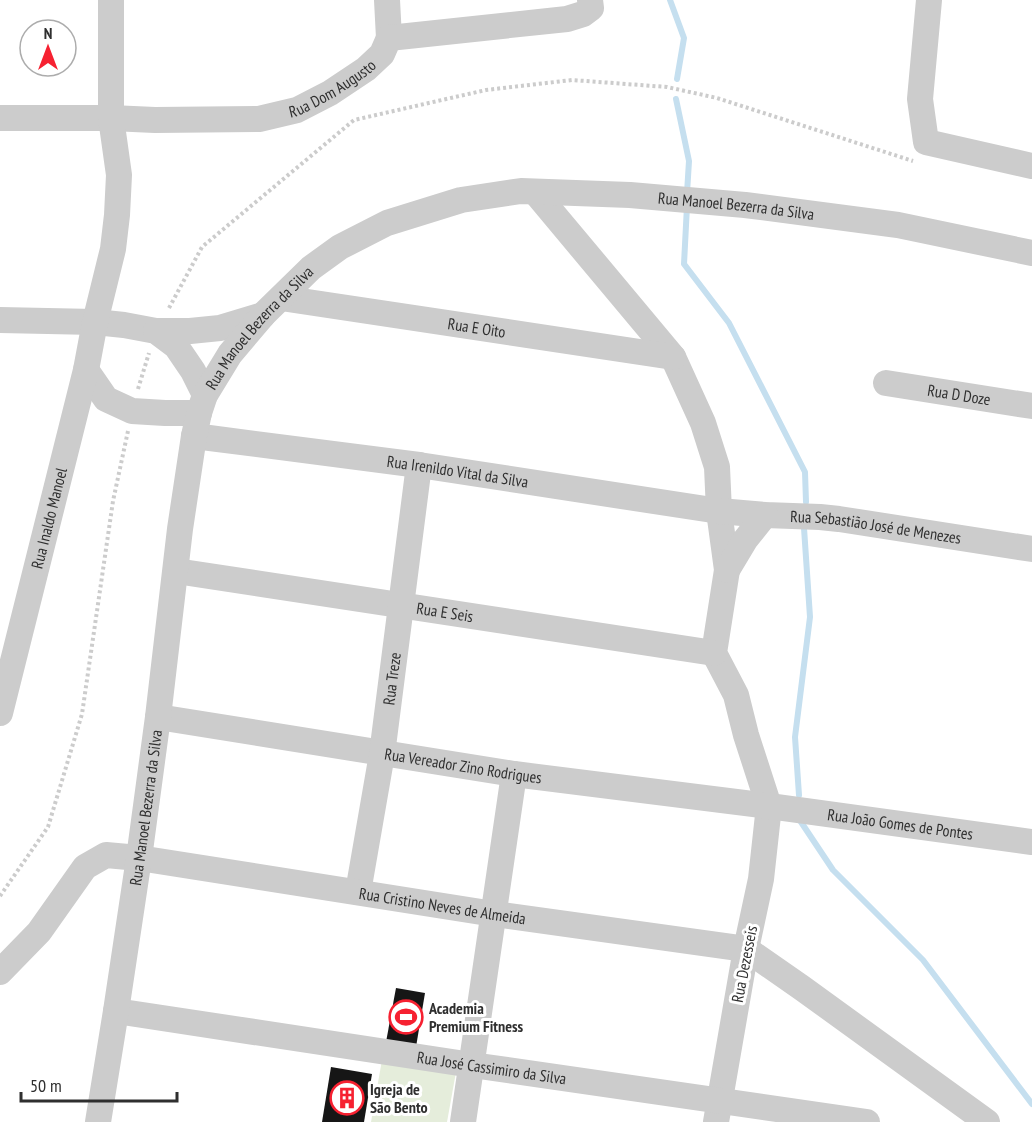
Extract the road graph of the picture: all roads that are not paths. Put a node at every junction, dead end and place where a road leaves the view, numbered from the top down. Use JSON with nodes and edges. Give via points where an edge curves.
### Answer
{"nodes":[{"id":1,"x":111,"y":0,"type":"edge"},
{"id":2,"x":387,"y":0,"type":"edge"},
{"id":3,"x":590,"y":0,"type":"edge"},
{"id":4,"x":928,"y":0,"type":"edge"},
{"id":5,"x":389,"y":38,"type":"junction"},
{"id":6,"x":0,"y":118,"type":"edge"},
{"id":7,"x":111,"y":118,"type":"junction"},
{"id":8,"x":1032,"y":166,"type":"edge"},
{"id":9,"x":535,"y":192,"type":"junction"},
{"id":10,"x":1032,"y":254,"type":"edge"},
{"id":11,"x":272,"y":306,"type":"junction"},
{"id":12,"x":0,"y":320,"type":"edge"},
{"id":13,"x":95,"y":322,"type":"junction"},
{"id":14,"x":156,"y":331,"type":"junction"},
{"id":15,"x":673,"y":357,"type":"junction"},
{"id":16,"x":86,"y":370,"type":"junction"},
{"id":17,"x":886,"y":383,"type":"dead end"},
{"id":18,"x":1032,"y":406,"type":"edge"},
{"id":19,"x":199,"y":415,"type":"junction"},
{"id":20,"x":418,"y":465,"type":"junction"},
{"id":21,"x":720,"y":511,"type":"junction"},
{"id":22,"x":765,"y":516,"type":"junction"},
{"id":23,"x":1032,"y":549,"type":"edge"},
{"id":24,"x":727,"y":570,"type":"junction"},
{"id":25,"x":176,"y":571,"type":"junction"},
{"id":26,"x":400,"y":604,"type":"junction"},
{"id":27,"x":714,"y":653,"type":"junction"},
{"id":28,"x":0,"y":713,"type":"edge"},
{"id":29,"x":158,"y":717,"type":"junction"},
{"id":30,"x":382,"y":754,"type":"junction"},
{"id":31,"x":514,"y":774,"type":"junction"},
{"id":32,"x":769,"y":806,"type":"junction"},
{"id":33,"x":1032,"y":842,"type":"edge"},
{"id":34,"x":139,"y":858,"type":"junction"},
{"id":35,"x":358,"y":892,"type":"junction"},
{"id":36,"x":494,"y":914,"type":"junction"},
{"id":37,"x":746,"y":949,"type":"junction"},
{"id":38,"x":0,"y":972,"type":"edge"},
{"id":39,"x":116,"y":1011,"type":"junction"},
{"id":40,"x":472,"y":1065,"type":"junction"},
{"id":41,"x":718,"y":1111,"type":"edge"},
{"id":42,"x":98,"y":1122,"type":"edge"},
{"id":43,"x":463,"y":1122,"type":"edge"},
{"id":44,"x":867,"y":1122,"type":"edge"},
{"id":45,"x":987,"y":1122,"type":"edge"}],
"edges":[{"from":1,"to":7,"type":"street","name":"Rua Inaldo Manoel"},
{"from":2,"to":5,"type":"street"},
{"from":3,"to":5,"type":"street","via":[[591,8],[567,19]]},
{"from":4,"to":8,"type":"street","via":[[920,99],[926,142]]},
{"from":5,"to":7,"type":"street","name":"Rua Dom Augusto","via":[[382,54],[366,69],[297,110],[259,119]]},
{"from":6,"to":7,"type":"street","name":"Rua Dom Augusto"},
{"from":7,"to":13,"type":"street","name":"Rua Inaldo Manoel","via":[[119,175],[117,215]]},
{"from":9,"to":10,"type":"street","name":"Rua Manoel Bezerra da Silva","via":[[744,205],[898,225]]},
{"from":9,"to":11,"type":"street","name":"Rua Manoel Bezerra da Silva","via":[[461,200],[387,223],[340,247],[311,268]]},
{"from":9,"to":15,"type":"street"},
{"from":11,"to":14,"type":"street","via":[[220,328]]},
{"from":11,"to":15,"type":"street","name":"Rua E Oito"},
{"from":11,"to":19,"type":"street","name":"Rua Manoel Bezerra da Silva","via":[[230,354]]},
{"from":12,"to":13,"type":"street"},
{"from":13,"to":14,"type":"street"},
{"from":13,"to":16,"type":"street","name":"Rua Inaldo Manoel"},
{"from":14,"to":19,"type":"street","via":[[176,345],[193,371]]},
{"from":15,"to":21,"type":"street","via":[[703,423],[717,467]]},
{"from":16,"to":19,"type":"street","name":"Rua Irenildo Vital da Silva","via":[[106,399],[132,411]]},
{"from":16,"to":28,"type":"street","name":"Rua Inaldo Manoel"},
{"from":17,"to":18,"type":"street","name":"Rua D Doze"},
{"from":19,"to":20,"type":"street","name":"Rua Irenildo Vital da Silva"},
{"from":19,"to":25,"type":"street","name":"Rua Manoel Bezerra da Silva"},
{"from":20,"to":21,"type":"street","name":"Rua Irenildo Vital da Silva"},
{"from":20,"to":26,"type":"street","name":"Rua Treze"},
{"from":21,"to":22,"type":"street","name":"Rua Sebastião José de Menezes"},
{"from":21,"to":24,"type":"street"},
{"from":22,"to":23,"type":"street","name":"Rua Sebastião José de Menezes","via":[[839,519]]},
{"from":22,"to":24,"type":"street","via":[[744,540]]},
{"from":24,"to":27,"type":"street"},
{"from":25,"to":26,"type":"street","name":"Rua E Seis"},
{"from":25,"to":29,"type":"street","name":"Rua Manoel Bezerra da Silva"},
{"from":26,"to":27,"type":"street","name":"Rua E Seis"},
{"from":26,"to":30,"type":"street","name":"Rua Treze"},
{"from":27,"to":32,"type":"street","via":[[736,695]]},
{"from":29,"to":30,"type":"street","name":"Rua Vereador Zino Rodrigues"},
{"from":29,"to":34,"type":"street","name":"Rua Manoel Bezerra da Silva"},
{"from":30,"to":31,"type":"street","name":"Rua Vereador Zino Rodrigues"},
{"from":30,"to":35,"type":"street","name":"Rua Treze"},
{"from":31,"to":32,"type":"street","name":"Rua Vereador Zino Rodrigues"},
{"from":31,"to":36,"type":"street"},
{"from":32,"to":33,"type":"street","name":"Rua João Gomes de Pontes"},
{"from":32,"to":37,"type":"street","name":"Rua Dezesseis","via":[[761,879]]},
{"from":34,"to":35,"type":"street","name":"Rua Cristino Neves de Almeida"},
{"from":34,"to":38,"type":"street","name":"Rua Cristino Neves de Almeida","via":[[106,855],[85,867],[39,932]]},
{"from":34,"to":39,"type":"street","name":"Rua Manoel Bezerra da Silva"},
{"from":35,"to":36,"type":"street","name":"Rua Cristino Neves de Almeida"},
{"from":36,"to":37,"type":"street","name":"Rua Cristino Neves de Almeida"},
{"from":36,"to":40,"type":"street"},
{"from":37,"to":41,"type":"street","name":"Rua Dezesseis"},
{"from":37,"to":45,"type":"street"},
{"from":39,"to":40,"type":"street","name":"Rua José Cassimiro da Silva"},
{"from":39,"to":42,"type":"street","name":"Rua Manoel Bezerra da Silva"},
{"from":40,"to":41,"type":"street","name":"Rua José Cassimiro da Silva"},
{"from":40,"to":43,"type":"street"},
{"from":41,"to":44,"type":"street","name":"Rua José Cassimiro da Silva"}]}
